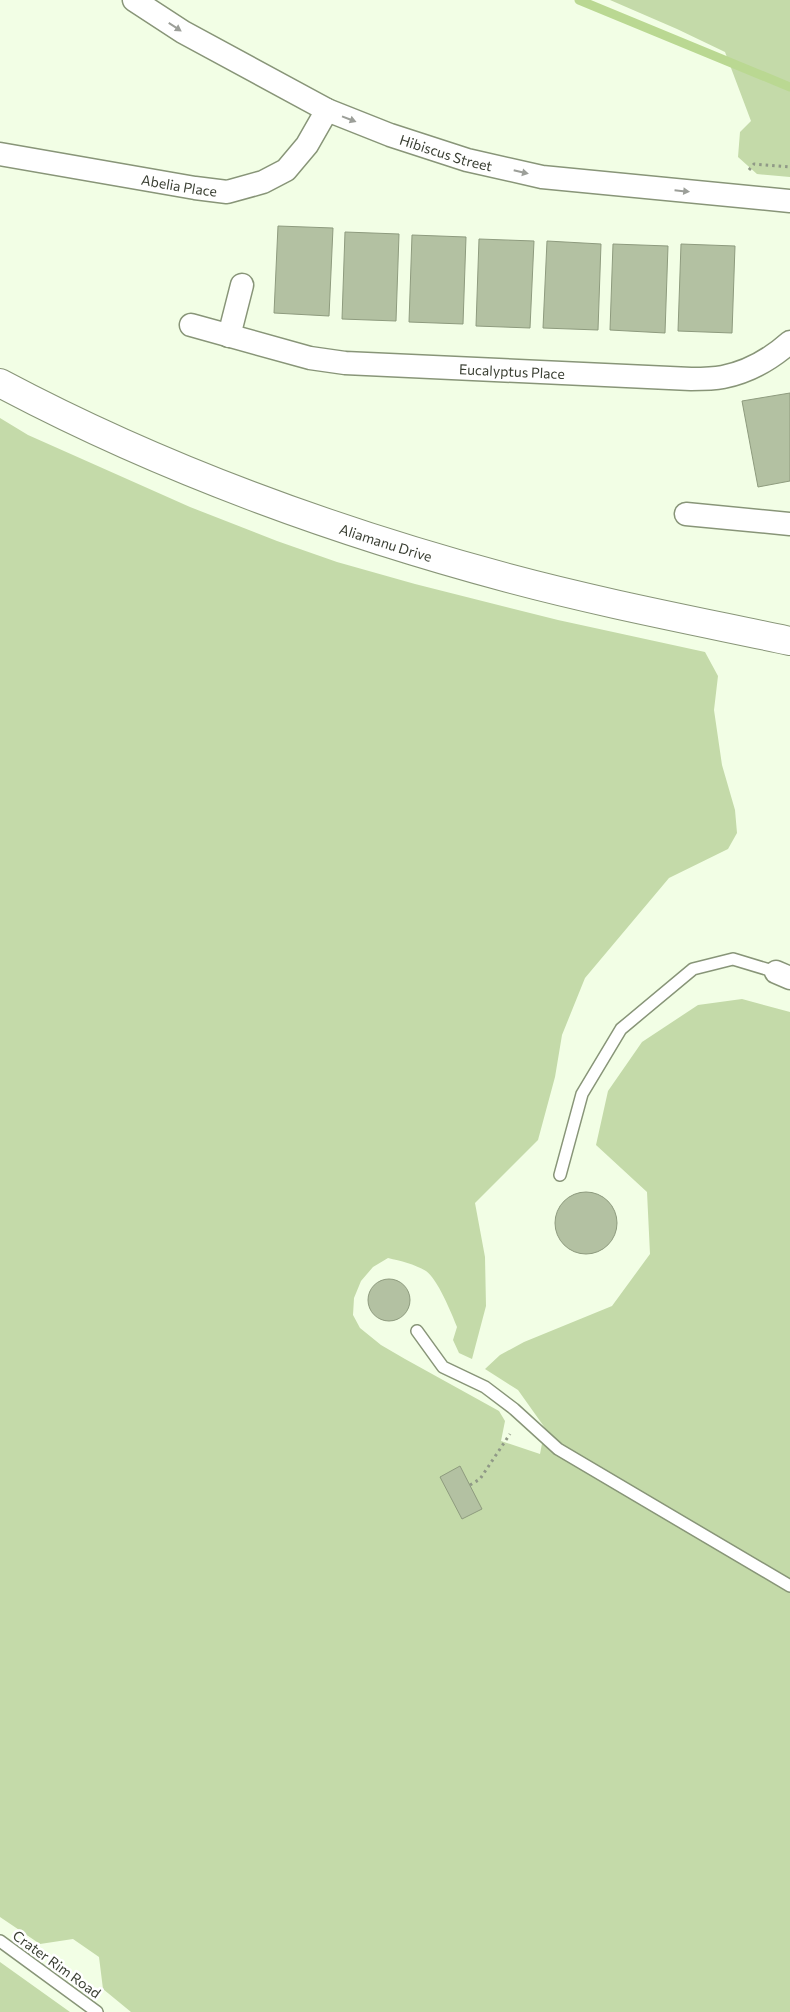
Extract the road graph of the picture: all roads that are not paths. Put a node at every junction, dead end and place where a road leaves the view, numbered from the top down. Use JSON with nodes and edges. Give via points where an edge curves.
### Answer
{"nodes":[{"id":1,"x":134,"y":0,"type":"edge"},
{"id":2,"x":327,"y":110,"type":"junction"},
{"id":3,"x":0,"y":154,"type":"edge"},
{"id":4,"x":790,"y":201,"type":"edge"},
{"id":5,"x":242,"y":285,"type":"dead end"},
{"id":6,"x":191,"y":325,"type":"dead end"},
{"id":7,"x":229,"y":336,"type":"junction"},
{"id":8,"x":790,"y":342,"type":"edge"},
{"id":9,"x":0,"y":383,"type":"edge"},
{"id":10,"x":686,"y":514,"type":"dead end"},
{"id":11,"x":790,"y":524,"type":"edge"},
{"id":12,"x":790,"y":641,"type":"edge"},
{"id":13,"x":783,"y":975,"type":"edge"},
{"id":14,"x":560,"y":1175,"type":"dead end"},
{"id":15,"x":417,"y":1331,"type":"dead end"},
{"id":16,"x":790,"y":1586,"type":"edge"},
{"id":17,"x":0,"y":1941,"type":"edge"},
{"id":18,"x":97,"y":2012,"type":"edge"}],
"edges":[{"from":1,"to":2,"type":"street","name":"Hibiscus Street","one_way":true,"via":[[183,32]]},
{"from":2,"to":3,"type":"street","name":"Abelia Place","via":[[307,145],[286,170],[263,182],[227,192]]},
{"from":2,"to":4,"type":"street","name":"Hibiscus Street","one_way":true,"via":[[467,160],[542,177]]},
{"from":5,"to":7,"type":"street"},
{"from":6,"to":7,"type":"street","name":"Eucalyptus Place"},
{"from":7,"to":8,"type":"street","name":"Eucalyptus Place","via":[[310,358],[345,363],[691,379],[724,377],[753,367]]},
{"from":9,"to":12,"type":"street","name":"Aliamanu Drive","via":[[161,460],[345,530],[510,579]]},
{"from":10,"to":11,"type":"street"},
{"from":13,"to":14,"type":"lane","via":[[733,959],[693,969],[621,1028],[582,1094]]},
{"from":15,"to":16,"type":"lane","via":[[443,1367],[484,1387],[558,1449]]},
{"from":17,"to":18,"type":"lane","name":"Crater Rim Road"}]}
